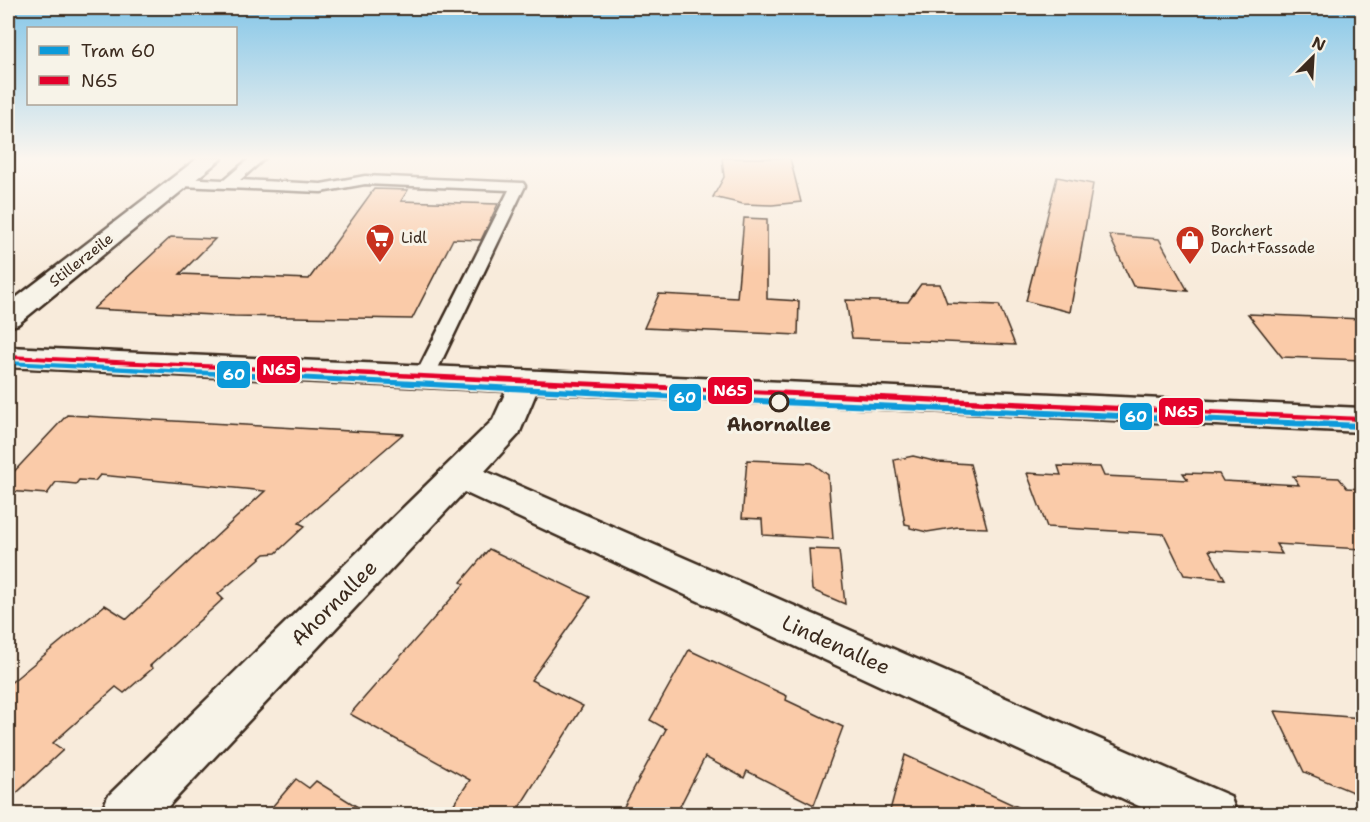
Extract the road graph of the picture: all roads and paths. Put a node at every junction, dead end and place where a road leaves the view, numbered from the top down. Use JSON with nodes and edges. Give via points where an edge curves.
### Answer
{"nodes":[{"id":1,"x":162,"y":196,"type":"edge"},
{"id":2,"x":424,"y":196,"type":"edge"},
{"id":3,"x":511,"y":199,"type":"joint"},
{"id":4,"x":8,"y":318,"type":"edge"},
{"id":5,"x":8,"y":357,"type":"edge"},
{"id":6,"x":425,"y":376,"type":"junction"},
{"id":7,"x":525,"y":381,"type":"junction"},
{"id":8,"x":1362,"y":420,"type":"edge"},
{"id":9,"x":460,"y":475,"type":"junction"},
{"id":10,"x":126,"y":814,"type":"edge"},
{"id":11,"x":1212,"y":814,"type":"edge"}],
"edges":[{"from":1,"to":4,"type":"street","name":"Stillerzeile"},
{"from":2,"to":3,"type":"lane"},
{"from":3,"to":6,"type":"lane"},
{"from":5,"to":6,"type":"street"},
{"from":6,"to":7,"type":"street"},
{"from":7,"to":8,"type":"street"},
{"from":7,"to":9,"type":"street","name":"Ahornallee","via":[[507,426]]},
{"from":9,"to":10,"type":"street","name":"Ahornallee"},
{"from":9,"to":11,"type":"street","name":"Lindenallee"}]}
